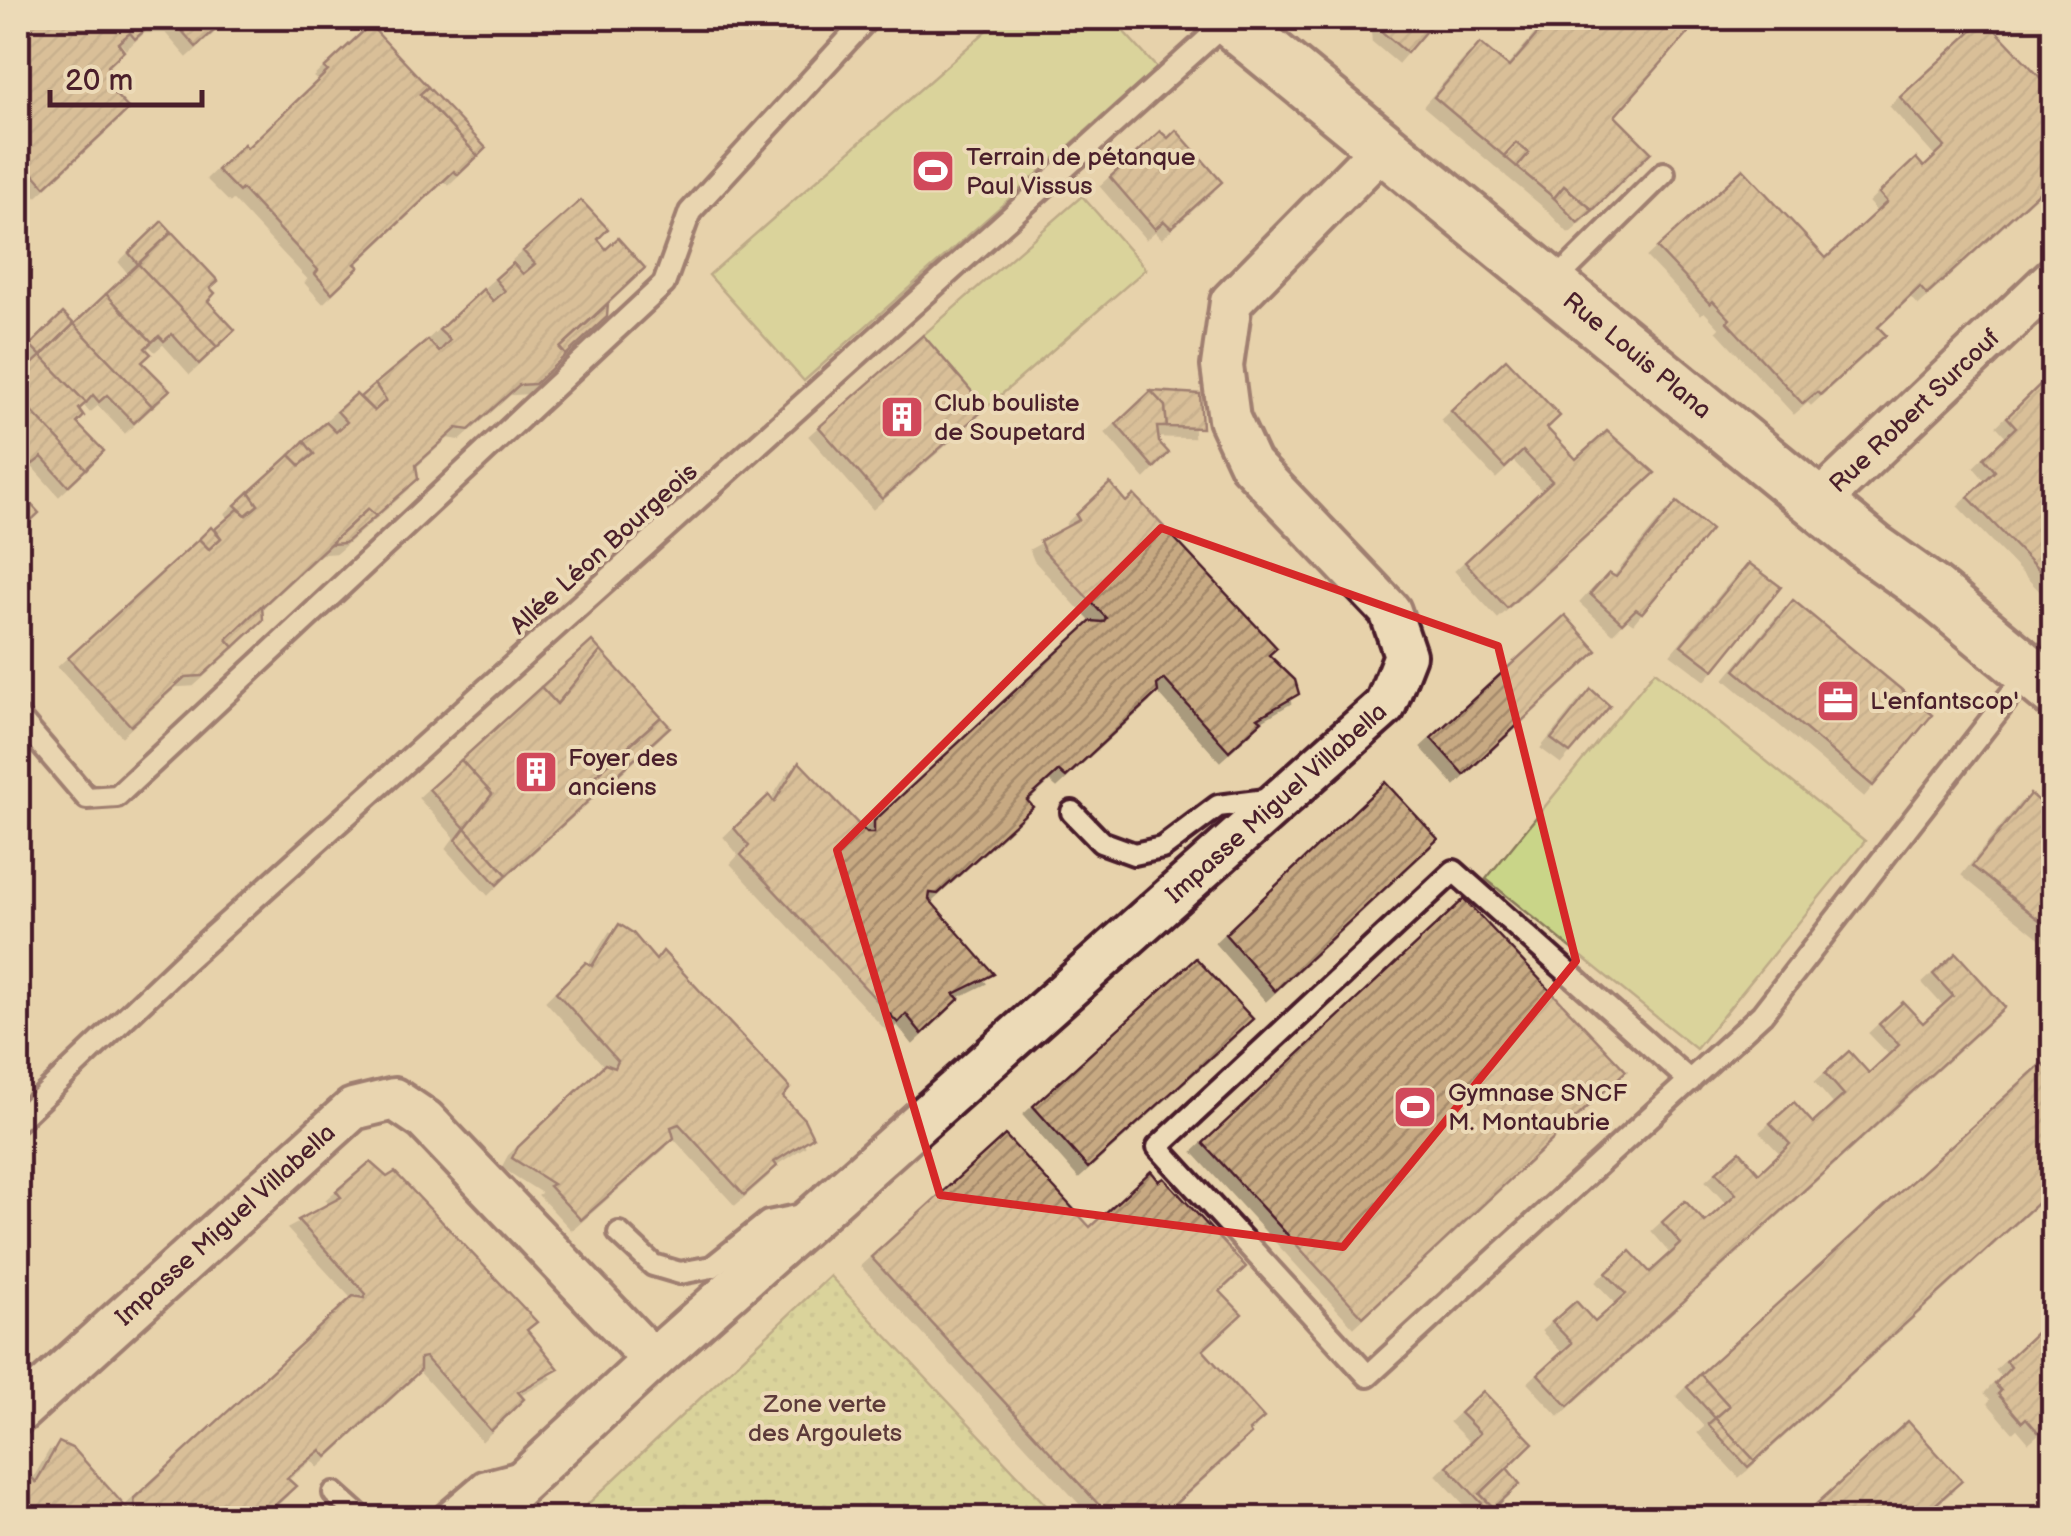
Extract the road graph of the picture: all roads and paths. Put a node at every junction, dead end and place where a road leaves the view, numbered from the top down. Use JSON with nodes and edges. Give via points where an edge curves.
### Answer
{"nodes":[{"id":1,"x":868,"y":18,"type":"edge"},
{"id":2,"x":1228,"y":19,"type":"edge"},
{"id":3,"x":1384,"y":146,"type":"junction"},
{"id":4,"x":1664,"y":173,"type":"dead end"},
{"id":5,"x":2054,"y":278,"type":"edge"},
{"id":6,"x":1552,"y":284,"type":"junction"},
{"id":7,"x":1819,"y":502,"type":"junction"},
{"id":8,"x":2041,"y":682,"type":"edge"},
{"id":9,"x":18,"y":717,"type":"edge"},
{"id":10,"x":1282,"y":798,"type":"junction"},
{"id":11,"x":1072,"y":812,"type":"dead end"},
{"id":12,"x":1690,"y":1081,"type":"junction"},
{"id":13,"x":18,"y":1120,"type":"edge"},
{"id":14,"x":818,"y":1212,"type":"junction"},
{"id":15,"x":619,"y":1233,"type":"dead end"},
{"id":16,"x":653,"y":1360,"type":"junction"},
{"id":17,"x":18,"y":1413,"type":"edge"},
{"id":18,"x":538,"y":1468,"type":"junction"},
{"id":19,"x":334,"y":1493,"type":"dead end"},
{"id":20,"x":362,"y":1518,"type":"edge"},
{"id":21,"x":441,"y":1518,"type":"edge"},
{"id":22,"x":483,"y":1518,"type":"edge"}],
"edges":[{"from":1,"to":9,"type":"lane","via":[[690,212],[664,284],[117,796],[88,798]]},
{"from":2,"to":3,"type":"street","name":"Rue Louis Plana"},
{"from":2,"to":13,"type":"lane","name":"Allée Léon Bourgeois","via":[[186,960]]},
{"from":3,"to":6,"type":"street","name":"Rue Louis Plana"},
{"from":3,"to":10,"type":"street","name":"Impasse Miguel Villabella","via":[[1231,302],[1222,366],[1229,419],[1250,464],[1390,611],[1405,656],[1385,706]]},
{"from":4,"to":6,"type":"lane"},
{"from":5,"to":7,"type":"street","name":"Rue Robert Surcouf"},
{"from":6,"to":7,"type":"street","name":"Rue Louis Plana"},
{"from":7,"to":8,"type":"street","name":"Rue Louis Plana"},
{"from":8,"to":12,"type":"lane","via":[[1762,1014]]},
{"from":10,"to":11,"type":"lane","via":[[1218,806],[1162,848],[1134,854],[1101,842]]},
{"from":10,"to":14,"type":"street","name":"Impasse Miguel Villabella"},
{"from":12,"to":12,"type":"lane","via":[[1368,1376],[1158,1147],[1454,872]]},
{"from":14,"to":15,"type":"lane","via":[[768,1222],[712,1267],[680,1273],[653,1266]]},
{"from":14,"to":16,"type":"street","name":"Impasse Miguel Villabella"},
{"from":16,"to":17,"type":"street","name":"Impasse Miguel Villabella","via":[[425,1120],[394,1099],[354,1109]]},
{"from":16,"to":18,"type":"street","name":"Impasse Miguel Villabella"},
{"from":18,"to":21,"type":"lane","via":[[483,1482]]},
{"from":18,"to":22,"type":"street","name":"Impasse Miguel Villabella"},
{"from":19,"to":20,"type":"lane"}]}
